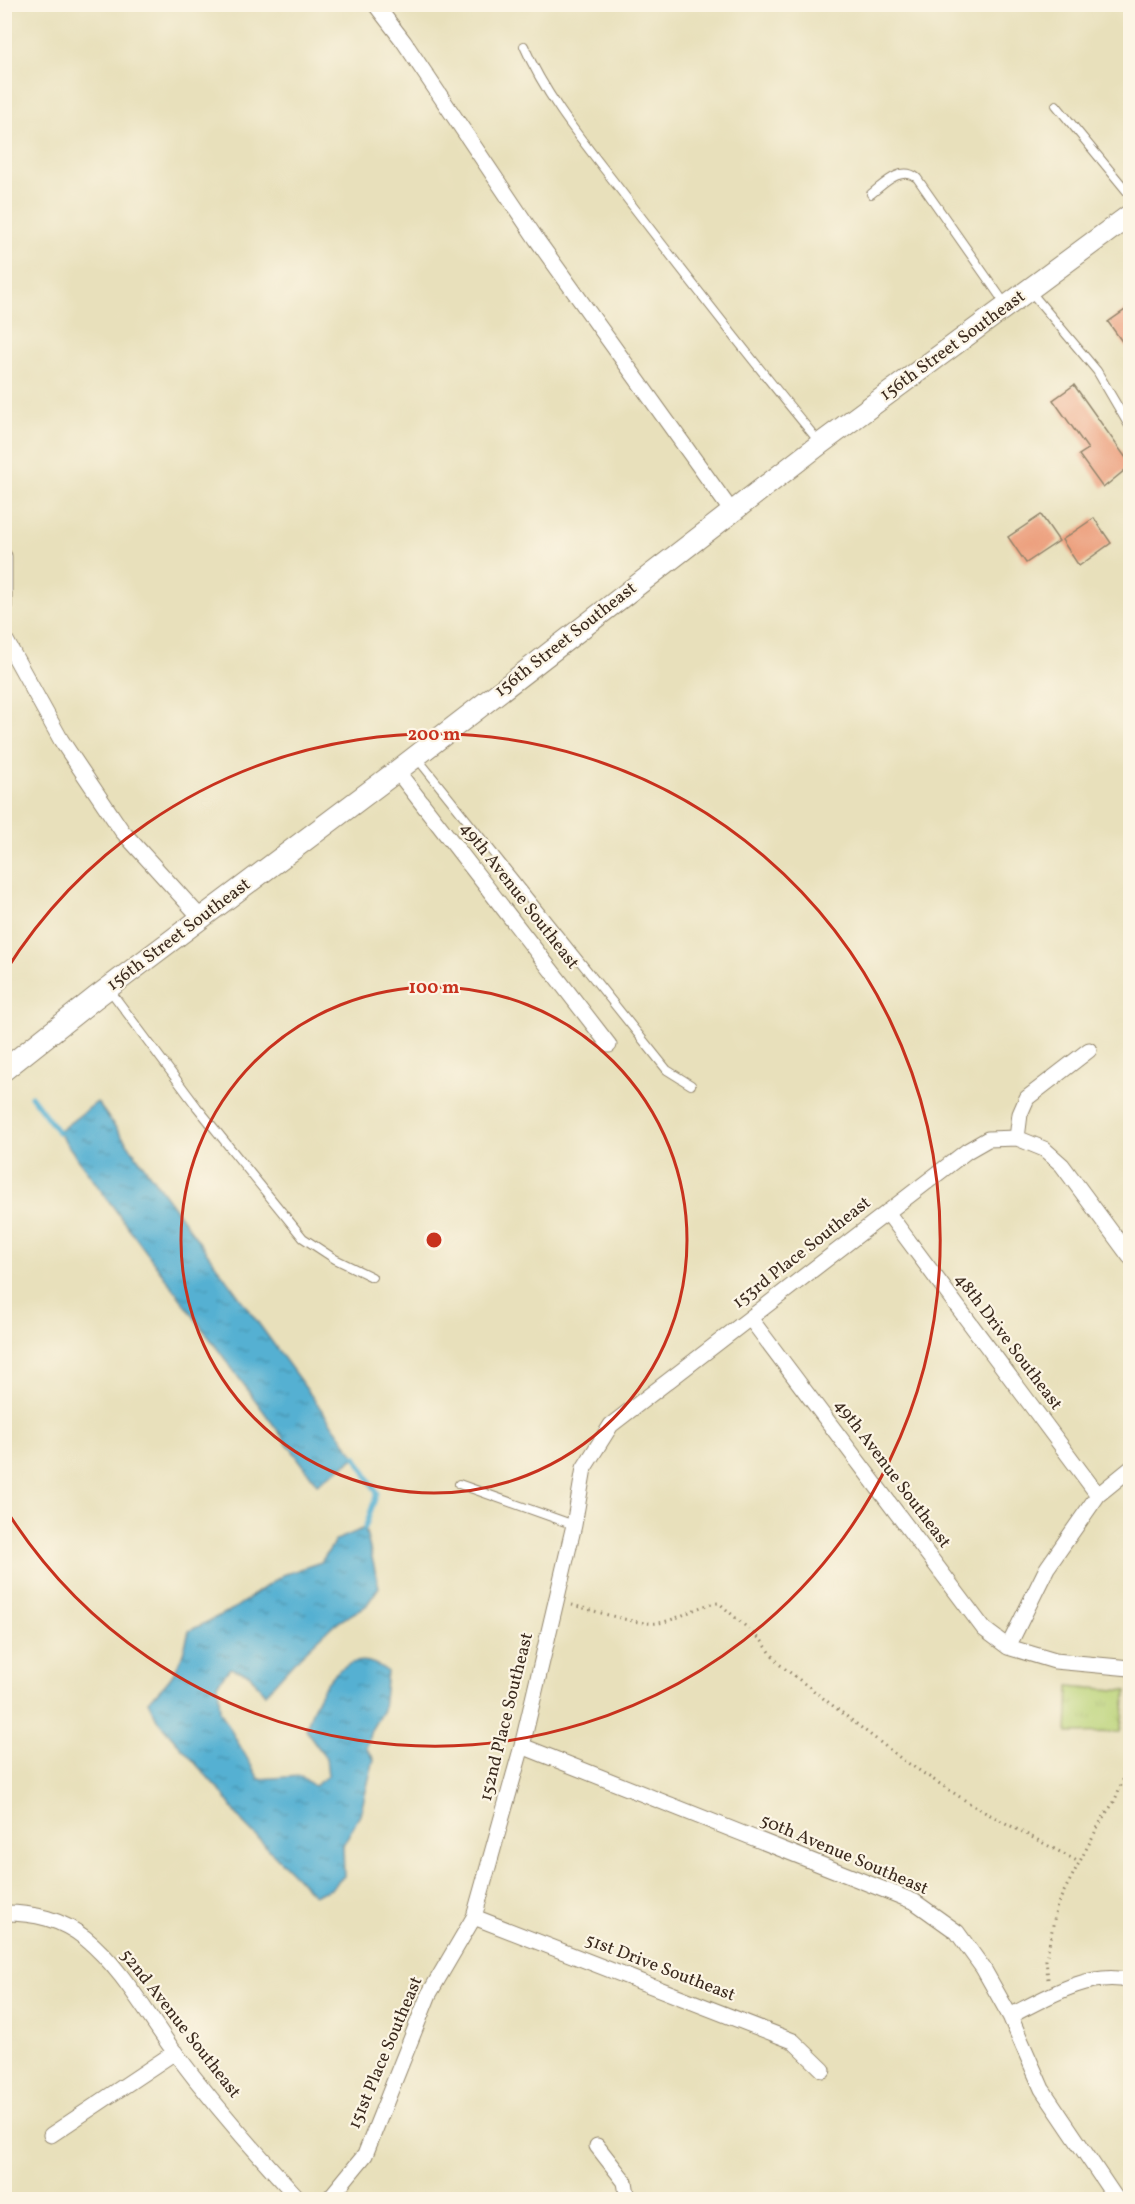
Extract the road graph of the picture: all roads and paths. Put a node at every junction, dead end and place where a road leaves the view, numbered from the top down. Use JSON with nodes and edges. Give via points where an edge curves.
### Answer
{"nodes":[{"id":1,"x":375,"y":4,"type":"edge"},
{"id":2,"x":524,"y":46,"type":"dead end"},
{"id":3,"x":1056,"y":105,"type":"dead end"},
{"id":4,"x":871,"y":194,"type":"dead end"},
{"id":5,"x":1131,"y":195,"type":"edge"},
{"id":6,"x":1131,"y":215,"type":"edge"},
{"id":7,"x":1029,"y":290,"type":"junction"},
{"id":8,"x":1007,"y":306,"type":"junction"},
{"id":9,"x":1128,"y":423,"type":"dead end"},
{"id":10,"x":820,"y":444,"type":"junction"},
{"id":11,"x":732,"y":512,"type":"junction"},
{"id":12,"x":4,"y":556,"type":"edge"},
{"id":13,"x":4,"y":620,"type":"edge"},
{"id":14,"x":4,"y":637,"type":"edge"},
{"id":15,"x":416,"y":757,"type":"junction"},
{"id":16,"x":397,"y":771,"type":"junction"},
{"id":17,"x":201,"y":918,"type":"junction"},
{"id":18,"x":108,"y":988,"type":"junction"},
{"id":19,"x":609,"y":1046,"type":"dead end"},
{"id":20,"x":1089,"y":1050,"type":"dead end"},
{"id":21,"x":4,"y":1070,"type":"edge"},
{"id":22,"x":691,"y":1085,"type":"dead end"},
{"id":23,"x":1017,"y":1138,"type":"junction"},
{"id":24,"x":887,"y":1212,"type":"junction"},
{"id":25,"x":1131,"y":1257,"type":"edge"},
{"id":26,"x":372,"y":1277,"type":"dead end"},
{"id":27,"x":750,"y":1318,"type":"junction"},
{"id":28,"x":1131,"y":1469,"type":"edge"},
{"id":29,"x":459,"y":1484,"type":"dead end"},
{"id":30,"x":1098,"y":1495,"type":"junction"},
{"id":31,"x":574,"y":1525,"type":"junction"},
{"id":32,"x":556,"y":1601,"type":"junction"},
{"id":33,"x":1008,"y":1647,"type":"junction"},
{"id":34,"x":1131,"y":1668,"type":"edge"},
{"id":35,"x":522,"y":1746,"type":"junction"},
{"id":36,"x":1131,"y":1763,"type":"edge"},
{"id":37,"x":1079,"y":1862,"type":"junction"},
{"id":38,"x":4,"y":1913,"type":"edge"},
{"id":39,"x":474,"y":1917,"type":"junction"},
{"id":40,"x":1131,"y":1981,"type":"edge"},
{"id":41,"x":1054,"y":1994,"type":"junction"},
{"id":42,"x":1010,"y":2016,"type":"junction"},
{"id":43,"x":175,"y":2052,"type":"junction"},
{"id":44,"x":823,"y":2070,"type":"dead end"},
{"id":45,"x":51,"y":2135,"type":"dead end"},
{"id":46,"x":597,"y":2146,"type":"dead end"},
{"id":47,"x":300,"y":2199,"type":"edge"},
{"id":48,"x":327,"y":2199,"type":"edge"},
{"id":49,"x":628,"y":2199,"type":"edge"},
{"id":50,"x":1117,"y":2199,"type":"edge"}],
"edges":[{"from":1,"to":11,"type":"street","via":[[537,240]]},
{"from":2,"to":10,"type":"lane","via":[[537,76],[608,173]]},
{"from":3,"to":5,"type":"lane"},
{"from":4,"to":8,"type":"lane","via":[[903,173],[917,178]]},
{"from":6,"to":7,"type":"street","name":"156th Street Southeast"},
{"from":7,"to":8,"type":"street","name":"156th Street Southeast"},
{"from":7,"to":9,"type":"lane","via":[[1097,371]]},
{"from":8,"to":10,"type":"street","name":"156th Street Southeast"},
{"from":10,"to":11,"type":"street","name":"156th Street Southeast"},
{"from":11,"to":15,"type":"street","name":"156th Street Southeast"},
{"from":12,"to":13,"type":"street"},
{"from":14,"to":17,"type":"street","via":[[61,740],[122,831]]},
{"from":15,"to":16,"type":"street","name":"156th Street Southeast"},
{"from":15,"to":22,"type":"lane","via":[[667,1070]]},
{"from":16,"to":17,"type":"street","name":"156th Street Southeast"},
{"from":16,"to":19,"type":"street","name":"49th Avenue Southeast"},
{"from":17,"to":18,"type":"street","name":"156th Street Southeast"},
{"from":18,"to":21,"type":"street","name":"156th Street Southeast"},
{"from":18,"to":26,"type":"lane","via":[[197,1107],[303,1238]]},
{"from":20,"to":23,"type":"street","via":[[1027,1098]]},
{"from":23,"to":24,"type":"street","name":"153rd Place Southeast","via":[[988,1139]]},
{"from":23,"to":25,"type":"street","via":[[1044,1149],[1062,1165]]},
{"from":24,"to":27,"type":"street","name":"153rd Place Southeast"},
{"from":24,"to":30,"type":"street","name":"48th Drive Southeast"},
{"from":27,"to":31,"type":"street","name":"153rd Place Southeast","via":[[611,1425],[584,1467]]},
{"from":27,"to":33,"type":"street","name":"49th Avenue Southeast","via":[[984,1629]]},
{"from":28,"to":30,"type":"street"},
{"from":29,"to":31,"type":"lane"},
{"from":30,"to":33,"type":"street","via":[[1047,1568]]},
{"from":31,"to":32,"type":"street","name":"152nd Place Southeast"},
{"from":32,"to":35,"type":"street","name":"152nd Place Southeast"},
{"from":32,"to":37,"type":"path","via":[[657,1623],[708,1603],[719,1603],[761,1640],[779,1664],[903,1760],[977,1808]]},
{"from":33,"to":34,"type":"street","via":[[1055,1661]]},
{"from":35,"to":39,"type":"street","name":"152nd Place Southeast"},
{"from":35,"to":42,"type":"street","name":"50th Avenue Southeast","via":[[915,1902],[957,1932]]},
{"from":36,"to":37,"type":"path","via":[[1114,1802]]},
{"from":37,"to":41,"type":"path","via":[[1058,1905],[1046,1960]]},
{"from":38,"to":43,"type":"street","name":"52nd Avenue Southeast","via":[[27,1913],[57,1920],[86,1939],[113,1967]]},
{"from":39,"to":44,"type":"street","name":"51st Drive Southeast","via":[[793,2041]]},
{"from":39,"to":48,"type":"street","name":"151st Place Southeast","via":[[429,1994],[364,2155]]},
{"from":40,"to":41,"type":"street","via":[[1117,1978],[1067,1987]]},
{"from":41,"to":42,"type":"street"},
{"from":42,"to":50,"type":"street","name":"50th Avenue Southeast","via":[[1042,2089]]},
{"from":43,"to":45,"type":"street"},
{"from":43,"to":47,"type":"street","name":"52nd Avenue Southeast","via":[[244,2140]]},
{"from":46,"to":49,"type":"street","via":[[625,2182]]}]}
